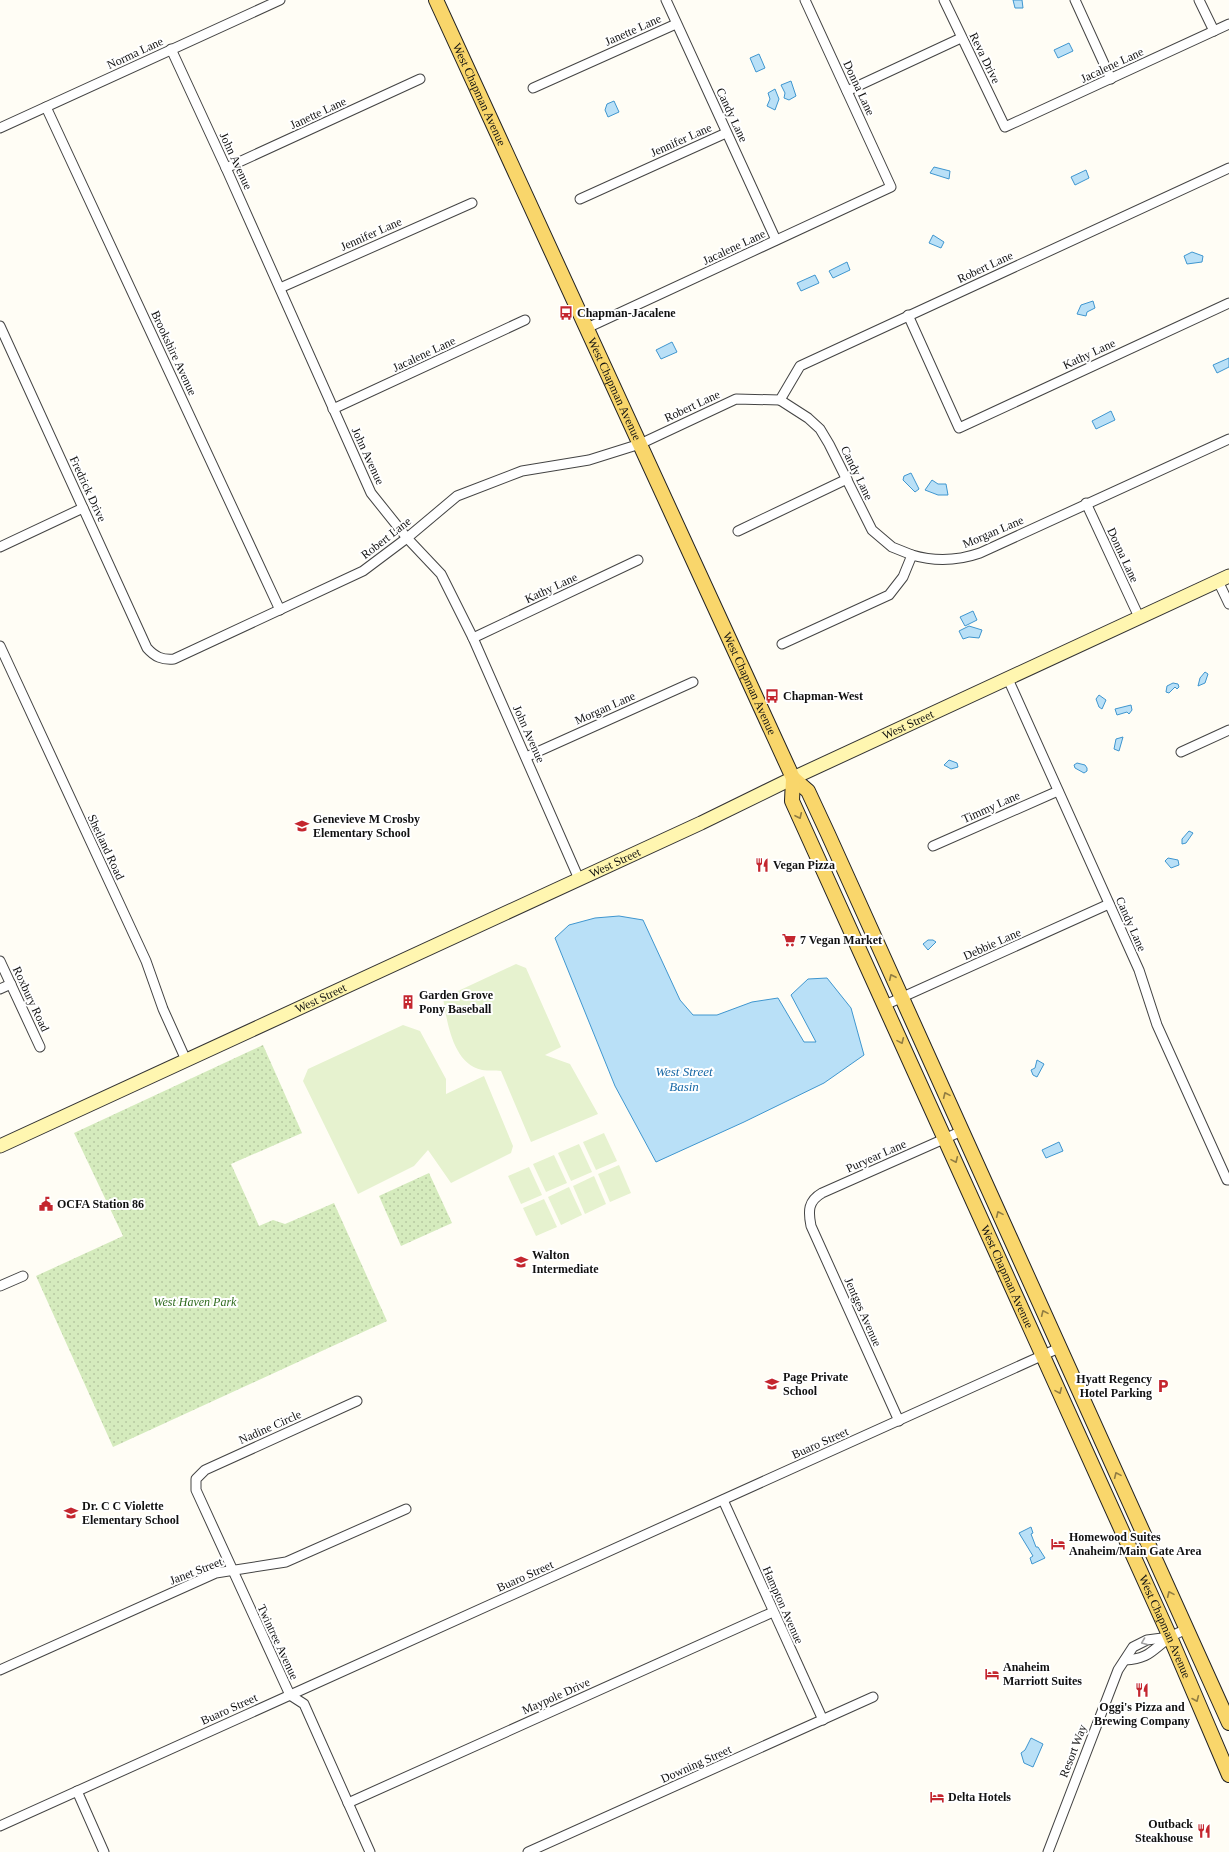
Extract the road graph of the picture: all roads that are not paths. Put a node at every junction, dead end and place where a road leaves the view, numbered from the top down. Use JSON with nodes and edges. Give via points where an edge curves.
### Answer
{"nodes":[{"id":1,"x":280,"y":0,"type":"edge"},
{"id":2,"x":436,"y":0,"type":"edge"},
{"id":3,"x":666,"y":0,"type":"edge"},
{"id":4,"x":805,"y":0,"type":"edge"},
{"id":5,"x":944,"y":0,"type":"edge"},
{"id":6,"x":1075,"y":0,"type":"edge"},
{"id":7,"x":1199,"y":0,"type":"edge"},
{"id":8,"x":676,"y":24,"type":"junction"},
{"id":9,"x":1229,"y":24,"type":"edge"},
{"id":10,"x":1214,"y":31,"type":"junction"},
{"id":11,"x":961,"y":38,"type":"junction"},
{"id":12,"x":171,"y":49,"type":"junction"},
{"id":13,"x":420,"y":79,"type":"dead end"},
{"id":14,"x":1112,"y":79,"type":"junction"},
{"id":15,"x":533,"y":88,"type":"dead end"},
{"id":16,"x":846,"y":91,"type":"junction"},
{"id":17,"x":46,"y":107,"type":"junction"},
{"id":18,"x":1004,"y":127,"type":"joint"},
{"id":19,"x":0,"y":128,"type":"edge"},
{"id":20,"x":726,"y":133,"type":"junction"},
{"id":21,"x":226,"y":168,"type":"junction"},
{"id":22,"x":1229,"y":168,"type":"edge"},
{"id":23,"x":891,"y":187,"type":"joint"},
{"id":24,"x":580,"y":200,"type":"dead end"},
{"id":25,"x":472,"y":203,"type":"dead end"},
{"id":26,"x":776,"y":240,"type":"junction"},
{"id":27,"x":280,"y":288,"type":"junction"},
{"id":28,"x":1229,"y":303,"type":"edge"},
{"id":29,"x":908,"y":315,"type":"junction"},
{"id":30,"x":525,"y":320,"type":"dead end"},
{"id":31,"x":0,"y":326,"type":"edge"},
{"id":32,"x":587,"y":328,"type":"junction"},
{"id":33,"x":780,"y":400,"type":"junction"},
{"id":34,"x":332,"y":409,"type":"junction"},
{"id":35,"x":1229,"y":439,"type":"edge"},
{"id":36,"x":640,"y":444,"type":"junction"},
{"id":37,"x":847,"y":479,"type":"junction"},
{"id":38,"x":1086,"y":503,"type":"junction"},
{"id":39,"x":83,"y":508,"type":"junction"},
{"id":40,"x":738,"y":531,"type":"dead end"},
{"id":41,"x":407,"y":538,"type":"junction"},
{"id":42,"x":0,"y":547,"type":"edge"},
{"id":43,"x":912,"y":555,"type":"junction"},
{"id":44,"x":638,"y":560,"type":"dead end"},
{"id":45,"x":1224,"y":578,"type":"edge"},
{"id":46,"x":1229,"y":604,"type":"edge"},
{"id":47,"x":280,"y":610,"type":"junction"},
{"id":48,"x":1139,"y":617,"type":"junction"},
{"id":49,"x":473,"y":638,"type":"junction"},
{"id":50,"x":782,"y":644,"type":"dead end"},
{"id":51,"x":0,"y":646,"type":"edge"},
{"id":52,"x":159,"y":658,"type":"joint"},
{"id":53,"x":1008,"y":679,"type":"junction"},
{"id":54,"x":693,"y":682,"type":"dead end"},
{"id":55,"x":1229,"y":730,"type":"edge"},
{"id":56,"x":1181,"y":752,"type":"dead end"},
{"id":57,"x":526,"y":757,"type":"junction"},
{"id":58,"x":793,"y":778,"type":"junction"},
{"id":59,"x":1058,"y":791,"type":"junction"},
{"id":60,"x":933,"y":846,"type":"dead end"},
{"id":61,"x":579,"y":879,"type":"junction"},
{"id":62,"x":1109,"y":904,"type":"junction"},
{"id":63,"x":0,"y":961,"type":"edge"},
{"id":64,"x":11,"y":984,"type":"junction"},
{"id":65,"x":0,"y":989,"type":"edge"},
{"id":66,"x":902,"y":998,"type":"junction"},
{"id":67,"x":885,"y":1006,"type":"junction"},
{"id":68,"x":40,"y":1047,"type":"dead end"},
{"id":69,"x":186,"y":1060,"type":"junction"},
{"id":70,"x":962,"y":1131,"type":"junction"},
{"id":71,"x":945,"y":1138,"type":"junction"},
{"id":72,"x":0,"y":1146,"type":"edge"},
{"id":73,"x":1228,"y":1180,"type":"edge"},
{"id":74,"x":809,"y":1212,"type":"joint"},
{"id":75,"x":22,"y":1276,"type":"dead end"},
{"id":76,"x":0,"y":1286,"type":"edge"},
{"id":77,"x":1059,"y":1348,"type":"junction"},
{"id":78,"x":1043,"y":1356,"type":"junction"},
{"id":79,"x":357,"y":1401,"type":"dead end"},
{"id":80,"x":899,"y":1421,"type":"junction"},
{"id":81,"x":196,"y":1479,"type":"joint"},
{"id":82,"x":723,"y":1500,"type":"junction"},
{"id":83,"x":406,"y":1509,"type":"dead end"},
{"id":84,"x":232,"y":1570,"type":"junction"},
{"id":85,"x":773,"y":1612,"type":"junction"},
{"id":86,"x":1186,"y":1629,"type":"junction"},
{"id":87,"x":1170,"y":1637,"type":"junction"},
{"id":88,"x":1125,"y":1660,"type":"junction"},
{"id":89,"x":0,"y":1670,"type":"edge"},
{"id":90,"x":290,"y":1695,"type":"junction"},
{"id":91,"x":873,"y":1697,"type":"dead end"},
{"id":92,"x":823,"y":1720,"type":"junction"},
{"id":93,"x":1229,"y":1723,"type":"edge"},
{"id":94,"x":1229,"y":1775,"type":"edge"},
{"id":95,"x":77,"y":1791,"type":"junction"},
{"id":96,"x":348,"y":1803,"type":"junction"},
{"id":97,"x":0,"y":1826,"type":"edge"},
{"id":98,"x":104,"y":1852,"type":"edge"},
{"id":99,"x":370,"y":1852,"type":"edge"},
{"id":100,"x":528,"y":1852,"type":"edge"},
{"id":101,"x":1048,"y":1852,"type":"edge"}],
"edges":[{"from":1,"to":12,"type":"street","name":"Norma Lane"},
{"from":2,"to":32,"type":"main road","name":"West Chapman Avenue"},
{"from":3,"to":8,"type":"street","name":"Candy Lane"},
{"from":4,"to":16,"type":"street","name":"Donna Lane"},
{"from":5,"to":11,"type":"street","name":"Reva Drive"},
{"from":6,"to":14,"type":"street"},
{"from":7,"to":10,"type":"street"},
{"from":8,"to":15,"type":"street","name":"Janette Lane"},
{"from":8,"to":20,"type":"street","name":"Candy Lane"},
{"from":9,"to":10,"type":"street","name":"Jacalene Lane"},
{"from":10,"to":14,"type":"street","name":"Jacalene Lane"},
{"from":11,"to":16,"type":"street"},
{"from":11,"to":18,"type":"street","name":"Reva Drive"},
{"from":12,"to":17,"type":"street","name":"Norma Lane"},
{"from":12,"to":21,"type":"street","name":"John Avenue"},
{"from":13,"to":21,"type":"street","name":"Janette Lane"},
{"from":14,"to":18,"type":"street","name":"Jacalene Lane"},
{"from":16,"to":23,"type":"street","name":"Donna Lane"},
{"from":17,"to":19,"type":"street","name":"Norma Lane"},
{"from":17,"to":47,"type":"street","name":"Brookshire Avenue"},
{"from":20,"to":24,"type":"street","name":"Jennifer Lane"},
{"from":20,"to":26,"type":"street","name":"Candy Lane"},
{"from":21,"to":27,"type":"street","name":"John Avenue"},
{"from":22,"to":29,"type":"street","name":"Robert Lane"},
{"from":23,"to":26,"type":"street","name":"Jacalene Lane"},
{"from":25,"to":27,"type":"street","name":"Jennifer Lane"},
{"from":26,"to":32,"type":"street","name":"Jacalene Lane"},
{"from":27,"to":34,"type":"street","name":"John Avenue"},
{"from":28,"to":29,"type":"street","name":"Kathy Lane","via":[[959,428]]},
{"from":29,"to":33,"type":"street","name":"Robert Lane","via":[[800,366]]},
{"from":30,"to":34,"type":"street","name":"Jacalene Lane"},
{"from":31,"to":39,"type":"street","name":"Fredrick Drive"},
{"from":32,"to":36,"type":"main road","name":"West Chapman Avenue"},
{"from":33,"to":36,"type":"street","name":"Robert Lane","via":[[736,399]]},
{"from":33,"to":37,"type":"street","name":"Candy Lane","via":[[820,429]]},
{"from":34,"to":41,"type":"street","name":"John Avenue","via":[[371,493]]},
{"from":35,"to":38,"type":"street","name":"Morgan Lane"},
{"from":36,"to":41,"type":"street","name":"Robert Lane","via":[[588,460],[522,471],[457,496]]},
{"from":36,"to":58,"type":"main road","name":"West Chapman Avenue"},
{"from":37,"to":40,"type":"street"},
{"from":37,"to":43,"type":"street","name":"Candy Lane","via":[[872,530],[892,547]]},
{"from":38,"to":43,"type":"street","name":"Morgan Lane","via":[[980,553],[964,558],[936,560]]},
{"from":38,"to":48,"type":"street","name":"Donna Lane"},
{"from":39,"to":42,"type":"street"},
{"from":39,"to":52,"type":"street","name":"Fredrick Drive","via":[[147,648]]},
{"from":41,"to":47,"type":"street","name":"Robert Lane","via":[[363,571]]},
{"from":41,"to":49,"type":"street","name":"John Avenue","via":[[441,574]]},
{"from":43,"to":50,"type":"street","via":[[903,578],[889,595]]},
{"from":44,"to":49,"type":"street","name":"Kathy Lane"},
{"from":45,"to":46,"type":"street"},
{"from":45,"to":48,"type":"main road","name":"West Street"},
{"from":47,"to":52,"type":"street","name":"Robert Lane","via":[[174,659]]},
{"from":48,"to":53,"type":"main road","name":"West Street"},
{"from":49,"to":57,"type":"street","name":"John Avenue"},
{"from":51,"to":69,"type":"street","name":"Shetland Road","via":[[146,961],[163,1009]]},
{"from":53,"to":58,"type":"main road","name":"West Street"},
{"from":53,"to":59,"type":"street","name":"Candy Lane"},
{"from":54,"to":57,"type":"street","name":"Morgan Lane"},
{"from":55,"to":56,"type":"street"},
{"from":57,"to":61,"type":"street","name":"John Avenue"},
{"from":58,"to":61,"type":"main road","name":"West Street"},
{"from":66,"to":58,"type":"main road","name":"West Chapman Avenue","one_way":true,"via":[[809,794]]},
{"from":58,"to":67,"type":"main road","name":"West Chapman Avenue","one_way":true,"via":[[792,801]]},
{"from":59,"to":60,"type":"street","name":"Timmy Lane"},
{"from":59,"to":62,"type":"street","name":"Candy Lane"},
{"from":61,"to":69,"type":"main road","name":"West Street"},
{"from":62,"to":66,"type":"street","name":"Debbie Lane"},
{"from":62,"to":73,"type":"street","name":"Candy Lane","via":[[1139,970],[1157,1026]]},
{"from":63,"to":64,"type":"street","name":"Roxbury Road"},
{"from":64,"to":65,"type":"street"},
{"from":64,"to":68,"type":"street","name":"Roxbury Road"},
{"from":66,"to":67,"type":"street","name":"Debbie Lane"},
{"from":70,"to":66,"type":"main road","name":"West Chapman Avenue","one_way":true},
{"from":67,"to":71,"type":"main road","name":"West Chapman Avenue","one_way":true},
{"from":69,"to":72,"type":"main road","name":"West Street"},
{"from":70,"to":71,"type":"street","name":"Puryear Lane"},
{"from":77,"to":70,"type":"main road","name":"West Chapman Avenue","one_way":true},
{"from":71,"to":74,"type":"street","name":"Puryear Lane","via":[[822,1193],[811,1202]]},
{"from":71,"to":78,"type":"main road","name":"West Chapman Avenue","one_way":true},
{"from":74,"to":80,"type":"street","name":"Jentges Avenue","via":[[811,1226]]},
{"from":75,"to":76,"type":"street"},
{"from":77,"to":78,"type":"street","name":"Buaro Street"},
{"from":86,"to":77,"type":"main road","name":"West Chapman Avenue","one_way":true},
{"from":78,"to":80,"type":"street","name":"Buaro Street"},
{"from":78,"to":87,"type":"main road","name":"West Chapman Avenue","one_way":true},
{"from":79,"to":81,"type":"street","name":"Nadine Circle","via":[[205,1470]]},
{"from":80,"to":82,"type":"street","name":"Buaro Street"},
{"from":81,"to":84,"type":"street","name":"Twintree Avenue","via":[[196,1490]]},
{"from":82,"to":85,"type":"street","name":"Hampton Avenue"},
{"from":82,"to":90,"type":"street","name":"Buaro Street"},
{"from":83,"to":84,"type":"street","name":"Janet Street","via":[[286,1562]]},
{"from":84,"to":89,"type":"street","name":"Janet Street","via":[[216,1573]]},
{"from":84,"to":90,"type":"street","name":"Twintree Avenue"},
{"from":85,"to":92,"type":"street","name":"Hampton Avenue"},
{"from":85,"to":96,"type":"street","name":"Maypole Drive"},
{"from":86,"to":87,"type":"street","name":"Resort Way"},
{"from":86,"to":93,"type":"main road","name":"West Chapman Avenue"},
{"from":87,"to":88,"type":"street","name":"Resort Way","via":[[1152,1652],[1138,1659]]},
{"from":87,"to":88,"type":"street","name":"Resort Way","one_way":true,"via":[[1147,1640],[1133,1647]]},
{"from":87,"to":94,"type":"main road","name":"West Chapman Avenue","one_way":true},
{"from":88,"to":101,"type":"street","name":"Resort Way","via":[[1109,1691]]},
{"from":90,"to":95,"type":"street","name":"Buaro Street"},
{"from":90,"to":96,"type":"street","name":"Twintree Avenue","via":[[304,1704]]},
{"from":91,"to":92,"type":"street","name":"Downing Street"},
{"from":92,"to":100,"type":"street","name":"Downing Street"},
{"from":95,"to":97,"type":"street","name":"Buaro Street"},
{"from":95,"to":98,"type":"street"},
{"from":96,"to":99,"type":"street","name":"Twintree Avenue"}]}
